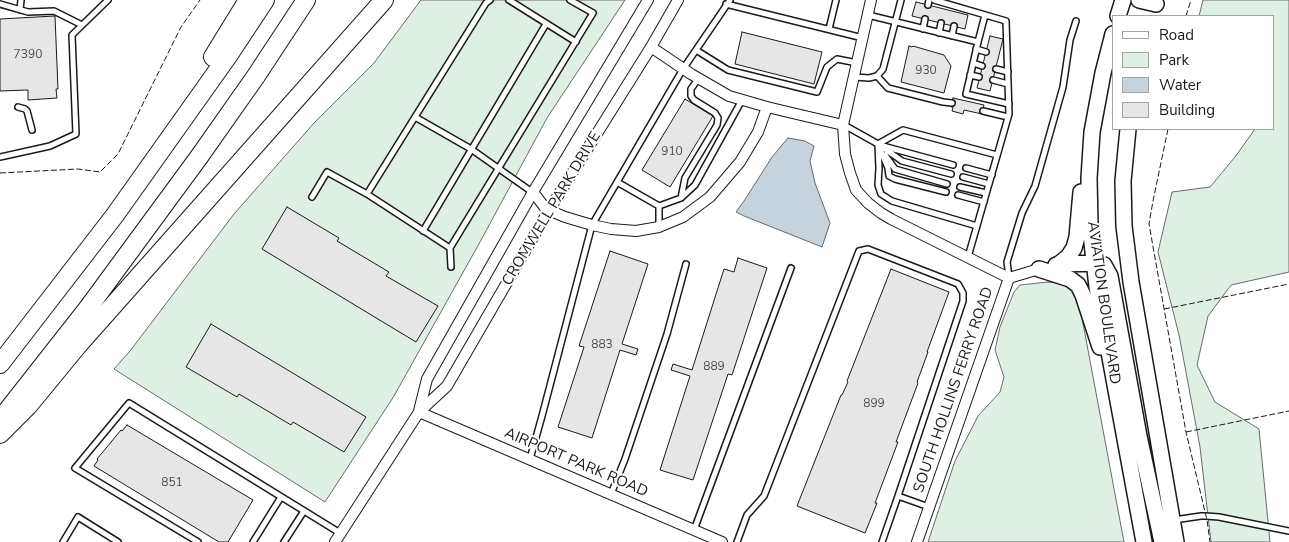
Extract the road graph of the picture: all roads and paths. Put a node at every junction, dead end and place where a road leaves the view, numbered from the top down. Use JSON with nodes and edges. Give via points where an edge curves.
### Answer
{"nodes":[{"id":1,"x":21,"y":0,"type":"edge"},
{"id":2,"x":108,"y":0,"type":"edge"},
{"id":3,"x":248,"y":0,"type":"edge"},
{"id":4,"x":266,"y":0,"type":"edge"},
{"id":5,"x":306,"y":0,"type":"edge"},
{"id":6,"x":384,"y":0,"type":"edge"},
{"id":7,"x":490,"y":0,"type":"edge"},
{"id":8,"x":508,"y":0,"type":"edge"},
{"id":9,"x":570,"y":0,"type":"edge"},
{"id":10,"x":648,"y":0,"type":"edge"},
{"id":11,"x":678,"y":0,"type":"edge"},
{"id":12,"x":836,"y":0,"type":"edge"},
{"id":13,"x":871,"y":0,"type":"edge"},
{"id":14,"x":901,"y":0,"type":"edge"},
{"id":15,"x":934,"y":0,"type":"edge"},
{"id":16,"x":1123,"y":0,"type":"edge"},
{"id":17,"x":1139,"y":0,"type":"edge"},
{"id":18,"x":728,"y":2,"type":"edge"},
{"id":19,"x":0,"y":4,"type":"edge"},
{"id":20,"x":1155,"y":7,"type":"edge"},
{"id":21,"x":20,"y":10,"type":"junction"},
{"id":22,"x":868,"y":15,"type":"junction"},
{"id":23,"x":985,"y":15,"type":"junction"},
{"id":24,"x":1118,"y":15,"type":"edge"},
{"id":25,"x":925,"y":19,"type":"dead end"},
{"id":26,"x":1076,"y":21,"type":"dead end"},
{"id":27,"x":895,"y":23,"type":"junction"},
{"id":28,"x":941,"y":23,"type":"dead end"},
{"id":29,"x":546,"y":24,"type":"junction"},
{"id":30,"x":82,"y":25,"type":"junction"},
{"id":31,"x":954,"y":26,"type":"dead end"},
{"id":32,"x":829,"y":29,"type":"junction"},
{"id":33,"x":923,"y":29,"type":"junction"},
{"id":34,"x":938,"y":33,"type":"junction"},
{"id":35,"x":952,"y":36,"type":"junction"},
{"id":36,"x":863,"y":38,"type":"junction"},
{"id":37,"x":1112,"y":38,"type":"edge"},
{"id":38,"x":576,"y":42,"type":"junction"},
{"id":39,"x":978,"y":42,"type":"junction"},
{"id":40,"x":651,"y":47,"type":"junction"},
{"id":41,"x":976,"y":49,"type":"junction"},
{"id":42,"x":696,"y":50,"type":"junction"},
{"id":43,"x":986,"y":52,"type":"dead end"},
{"id":44,"x":999,"y":56,"type":"dead end"},
{"id":45,"x":1007,"y":58,"type":"junction"},
{"id":46,"x":973,"y":63,"type":"junction"},
{"id":47,"x":857,"y":64,"type":"junction"},
{"id":48,"x":982,"y":66,"type":"dead end"},
{"id":49,"x":683,"y":69,"type":"junction"},
{"id":50,"x":996,"y":69,"type":"dead end"},
{"id":51,"x":1008,"y":72,"type":"junction"},
{"id":52,"x":970,"y":75,"type":"junction"},
{"id":53,"x":877,"y":76,"type":"junction"},
{"id":54,"x":854,"y":77,"type":"junction"},
{"id":55,"x":979,"y":77,"type":"dead end"},
{"id":56,"x":698,"y":79,"type":"junction"},
{"id":57,"x":993,"y":80,"type":"dead end"},
{"id":58,"x":1008,"y":84,"type":"junction"},
{"id":59,"x":742,"y":100,"type":"junction"},
{"id":60,"x":952,"y":102,"type":"dead end"},
{"id":61,"x":1009,"y":104,"type":"junction"},
{"id":62,"x":18,"y":106,"type":"dead end"},
{"id":63,"x":767,"y":107,"type":"junction"},
{"id":64,"x":983,"y":110,"type":"dead end"},
{"id":65,"x":415,"y":117,"type":"junction"},
{"id":66,"x":1008,"y":117,"type":"junction"},
{"id":67,"x":844,"y":125,"type":"junction"},
{"id":68,"x":32,"y":130,"type":"dead end"},
{"id":69,"x":1128,"y":130,"type":"edge"},
{"id":70,"x":1092,"y":132,"type":"junction"},
{"id":71,"x":878,"y":144,"type":"junction"},
{"id":72,"x":471,"y":149,"type":"junction"},
{"id":73,"x":998,"y":155,"type":"junction"},
{"id":74,"x":0,"y":157,"type":"edge"},
{"id":75,"x":952,"y":165,"type":"dead end"},
{"id":76,"x":499,"y":168,"type":"junction"},
{"id":77,"x":966,"y":168,"type":"dead end"},
{"id":78,"x":951,"y":174,"type":"dead end"},
{"id":79,"x":992,"y":175,"type":"junction"},
{"id":80,"x":963,"y":177,"type":"dead end"},
{"id":81,"x":617,"y":182,"type":"junction"},
{"id":82,"x":947,"y":184,"type":"dead end"},
{"id":83,"x":989,"y":184,"type":"junction"},
{"id":84,"x":960,"y":187,"type":"dead end"},
{"id":85,"x":533,"y":192,"type":"junction"},
{"id":86,"x":946,"y":192,"type":"dead end"},
{"id":87,"x":986,"y":193,"type":"junction"},
{"id":88,"x":367,"y":194,"type":"junction"},
{"id":89,"x":958,"y":195,"type":"dead end"},
{"id":90,"x":312,"y":196,"type":"dead end"},
{"id":91,"x":681,"y":198,"type":"junction"},
{"id":92,"x":984,"y":202,"type":"junction"},
{"id":93,"x":659,"y":206,"type":"junction"},
{"id":94,"x":549,"y":210,"type":"junction"},
{"id":95,"x":115,"y":215,"type":"junction"},
{"id":96,"x":592,"y":225,"type":"junction"},
{"id":97,"x":977,"y":226,"type":"junction"},
{"id":98,"x":659,"y":227,"type":"junction"},
{"id":99,"x":423,"y":231,"type":"junction"},
{"id":100,"x":450,"y":248,"type":"junction"},
{"id":101,"x":968,"y":257,"type":"junction"},
{"id":102,"x":1094,"y":263,"type":"junction"},
{"id":103,"x":686,"y":264,"type":"dead end"},
{"id":104,"x":1059,"y":264,"type":"junction"},
{"id":105,"x":451,"y":267,"type":"dead end"},
{"id":106,"x":791,"y":268,"type":"dead end"},
{"id":107,"x":1039,"y":269,"type":"junction"},
{"id":108,"x":1009,"y":278,"type":"junction"},
{"id":109,"x":0,"y":364,"type":"edge"},
{"id":110,"x":1117,"y":398,"type":"junction"},
{"id":111,"x":419,"y":412,"type":"junction"},
{"id":112,"x":0,"y":420,"type":"edge"},
{"id":113,"x":0,"y":434,"type":"edge"},
{"id":114,"x":530,"y":459,"type":"junction"},
{"id":115,"x":611,"y":494,"type":"junction"},
{"id":116,"x":898,"y":496,"type":"junction"},
{"id":117,"x":281,"y":497,"type":"junction"},
{"id":118,"x":930,"y":507,"type":"junction"},
{"id":119,"x":304,"y":511,"type":"junction"},
{"id":120,"x":1172,"y":521,"type":"junction"},
{"id":121,"x":694,"y":530,"type":"junction"},
{"id":122,"x":1289,"y":531,"type":"edge"},
{"id":123,"x":338,"y":538,"type":"edge"},
{"id":124,"x":63,"y":542,"type":"edge"},
{"id":125,"x":118,"y":542,"type":"edge"},
{"id":126,"x":198,"y":542,"type":"edge"},
{"id":127,"x":253,"y":542,"type":"edge"},
{"id":128,"x":284,"y":542,"type":"edge"},
{"id":129,"x":719,"y":542,"type":"edge"},
{"id":130,"x":737,"y":542,"type":"edge"},
{"id":131,"x":882,"y":542,"type":"edge"},
{"id":132,"x":918,"y":542,"type":"edge"},
{"id":133,"x":1144,"y":542,"type":"edge"},
{"id":134,"x":1162,"y":542,"type":"edge"},
{"id":135,"x":1176,"y":542,"type":"edge"}],
"edges":[{"from":1,"to":21,"type":"lane"},
{"from":2,"to":30,"type":"lane"},
{"from":3,"to":95,"type":"highway"},
{"from":4,"to":95,"type":"highway"},
{"from":5,"to":112,"type":"highway","via":[[193,165],[88,308]]},
{"from":6,"to":113,"type":"highway"},
{"from":7,"to":65,"type":"lane"},
{"from":8,"to":29,"type":"lane"},
{"from":9,"to":38,"type":"lane","via":[[593,13]]},
{"from":10,"to":85,"type":"street","name":"CROMWELL PARK DRIVE"},
{"from":11,"to":40,"type":"street","name":"CROMWELL PARK DRIVE"},
{"from":12,"to":32,"type":"lane"},
{"from":13,"to":22,"type":"street"},
{"from":14,"to":27,"type":"lane"},
{"from":15,"to":23,"type":"lane","via":[[958,10]]},
{"from":16,"to":24,"type":"main road"},
{"from":17,"to":20,"type":"main road"},
{"from":18,"to":32,"type":"lane"},
{"from":18,"to":42,"type":"lane"},
{"from":19,"to":21,"type":"lane"},
{"from":21,"to":30,"type":"lane","via":[[54,12]]},
{"from":22,"to":27,"type":"lane"},
{"from":22,"to":36,"type":"street"},
{"from":23,"to":39,"type":"lane"},
{"from":23,"to":45,"type":"lane","via":[[1006,21]]},
{"from":25,"to":33,"type":"lane"},
{"from":26,"to":108,"type":"lane","via":[[1063,87],[1038,177],[1022,213],[1007,262]]},
{"from":27,"to":33,"type":"lane"},
{"from":27,"to":53,"type":"lane","via":[[883,70]]},
{"from":28,"to":34,"type":"lane"},
{"from":29,"to":38,"type":"lane"},
{"from":29,"to":72,"type":"lane"},
{"from":30,"to":74,"type":"lane","via":[[72,35],[76,134],[50,146]]},
{"from":31,"to":35,"type":"lane"},
{"from":32,"to":36,"type":"lane"},
{"from":33,"to":34,"type":"lane"},
{"from":34,"to":35,"type":"lane"},
{"from":35,"to":39,"type":"lane"},
{"from":36,"to":47,"type":"street"},
{"from":37,"to":70,"type":"main road","name":"AVIATION BOULEVARD"},
{"from":38,"to":76,"type":"lane"},
{"from":39,"to":41,"type":"lane"},
{"from":40,"to":49,"type":"street"},
{"from":40,"to":94,"type":"street","name":"CROMWELL PARK DRIVE"},
{"from":41,"to":43,"type":"lane"},
{"from":41,"to":46,"type":"lane"},
{"from":42,"to":47,"type":"lane","via":[[728,70],[817,92],[827,66],[837,60]]},
{"from":42,"to":49,"type":"lane"},
{"from":44,"to":45,"type":"lane"},
{"from":45,"to":51,"type":"lane"},
{"from":46,"to":48,"type":"lane"},
{"from":46,"to":52,"type":"lane"},
{"from":47,"to":54,"type":"street"},
{"from":49,"to":56,"type":"street"},
{"from":49,"to":81,"type":"lane"},
{"from":50,"to":51,"type":"lane"},
{"from":51,"to":58,"type":"lane"},
{"from":52,"to":55,"type":"lane"},
{"from":52,"to":61,"type":"lane","via":[[966,94]]},
{"from":53,"to":54,"type":"lane"},
{"from":53,"to":60,"type":"lane","via":[[888,88]]},
{"from":54,"to":67,"type":"street"},
{"from":56,"to":59,"type":"street"},
{"from":56,"to":91,"type":"lane","via":[[690,96],[715,113],[717,125],[685,178]]},
{"from":57,"to":58,"type":"lane"},
{"from":58,"to":61,"type":"lane"},
{"from":59,"to":63,"type":"street"},
{"from":59,"to":91,"type":"lane","via":[[695,185]]},
{"from":61,"to":66,"type":"lane"},
{"from":62,"to":68,"type":"lane","via":[[27,111]]},
{"from":63,"to":67,"type":"street"},
{"from":63,"to":98,"type":"street","via":[[758,132],[740,162],[710,197],[683,217]]},
{"from":64,"to":66,"type":"lane"},
{"from":65,"to":72,"type":"lane"},
{"from":65,"to":88,"type":"lane"},
{"from":66,"to":73,"type":"lane"},
{"from":67,"to":71,"type":"lane"},
{"from":67,"to":101,"type":"street","via":[[845,154],[856,190],[892,219]]},
{"from":69,"to":120,"type":"main road","name":"AVIATION BOULEVARD","via":[[1123,181],[1124,226]]},
{"from":70,"to":102,"type":"main road","name":"AVIATION BOULEVARD","via":[[1088,178]]},
{"from":70,"to":104,"type":"main road","via":[[1082,180],[1074,248]]},
{"from":71,"to":73,"type":"lane","via":[[903,130]]},
{"from":71,"to":75,"type":"lane"},
{"from":71,"to":78,"type":"lane","via":[[902,161]]},
{"from":71,"to":82,"type":"lane","via":[[895,169]]},
{"from":71,"to":86,"type":"lane","via":[[890,176]]},
{"from":71,"to":97,"type":"lane","via":[[881,194],[892,201]]},
{"from":72,"to":76,"type":"lane"},
{"from":72,"to":99,"type":"lane"},
{"from":73,"to":79,"type":"lane"},
{"from":76,"to":85,"type":"lane"},
{"from":76,"to":100,"type":"lane"},
{"from":77,"to":79,"type":"lane"},
{"from":79,"to":83,"type":"lane"},
{"from":80,"to":83,"type":"lane"},
{"from":81,"to":93,"type":"lane"},
{"from":81,"to":96,"type":"lane"},
{"from":83,"to":87,"type":"lane"},
{"from":84,"to":87,"type":"lane"},
{"from":85,"to":94,"type":"street"},
{"from":85,"to":111,"type":"street","name":"CROMWELL PARK DRIVE","via":[[427,379]]},
{"from":87,"to":92,"type":"lane"},
{"from":88,"to":90,"type":"lane","via":[[327,172]]},
{"from":88,"to":99,"type":"lane"},
{"from":89,"to":92,"type":"lane"},
{"from":91,"to":93,"type":"lane"},
{"from":92,"to":97,"type":"lane"},
{"from":93,"to":98,"type":"lane"},
{"from":94,"to":96,"type":"street"},
{"from":94,"to":111,"type":"street","name":"CROMWELL PARK DRIVE","via":[[447,386]]},
{"from":95,"to":109,"type":"highway"},
{"from":96,"to":98,"type":"street","via":[[636,231]]},
{"from":96,"to":114,"type":"lane"},
{"from":97,"to":101,"type":"lane"},
{"from":99,"to":100,"type":"lane"},
{"from":100,"to":105,"type":"lane"},
{"from":101,"to":108,"type":"street"},
{"from":102,"to":104,"type":"main road"},
{"from":102,"to":110,"type":"main road","name":"AVIATION BOULEVARD"},
{"from":102,"to":134,"type":"main road","via":[[1104,265],[1110,276]]},
{"from":103,"to":115,"type":"lane","via":[[664,342]]},
{"from":104,"to":107,"type":"main road"},
{"from":106,"to":121,"type":"lane"},
{"from":107,"to":108,"type":"street","name":"SOUTH HOLLINS FERRY ROAD"},
{"from":107,"to":110,"type":"main road","via":[[1070,279],[1078,285]]},
{"from":108,"to":118,"type":"street","name":"SOUTH HOLLINS FERRY ROAD"},
{"from":110,"to":133,"type":"main road","name":"AVIATION BOULEVARD"},
{"from":111,"to":114,"type":"street","name":"AIRPORT PARK ROAD"},
{"from":111,"to":123,"type":"street","name":"CROMWELL PARK DRIVE"},
{"from":114,"to":115,"type":"street","name":"AIRPORT PARK ROAD"},
{"from":115,"to":121,"type":"street","name":"AIRPORT PARK ROAD"},
{"from":116,"to":118,"type":"lane"},
{"from":116,"to":130,"type":"lane","via":[[963,301],[958,284],[868,249],[859,251],[764,496],[748,515]]},
{"from":116,"to":131,"type":"lane"},
{"from":117,"to":119,"type":"lane"},
{"from":117,"to":126,"type":"lane","via":[[129,403],[75,468]]},
{"from":117,"to":127,"type":"lane"},
{"from":118,"to":132,"type":"street","name":"SOUTH HOLLINS FERRY ROAD"},
{"from":119,"to":123,"type":"lane"},
{"from":119,"to":128,"type":"lane"},
{"from":120,"to":122,"type":"lane","via":[[1201,516],[1219,517]]},
{"from":120,"to":135,"type":"main road","name":"AVIATION BOULEVARD"},
{"from":121,"to":129,"type":"street","name":"AIRPORT PARK ROAD"},
{"from":124,"to":125,"type":"lane","via":[[78,517]]}]}
